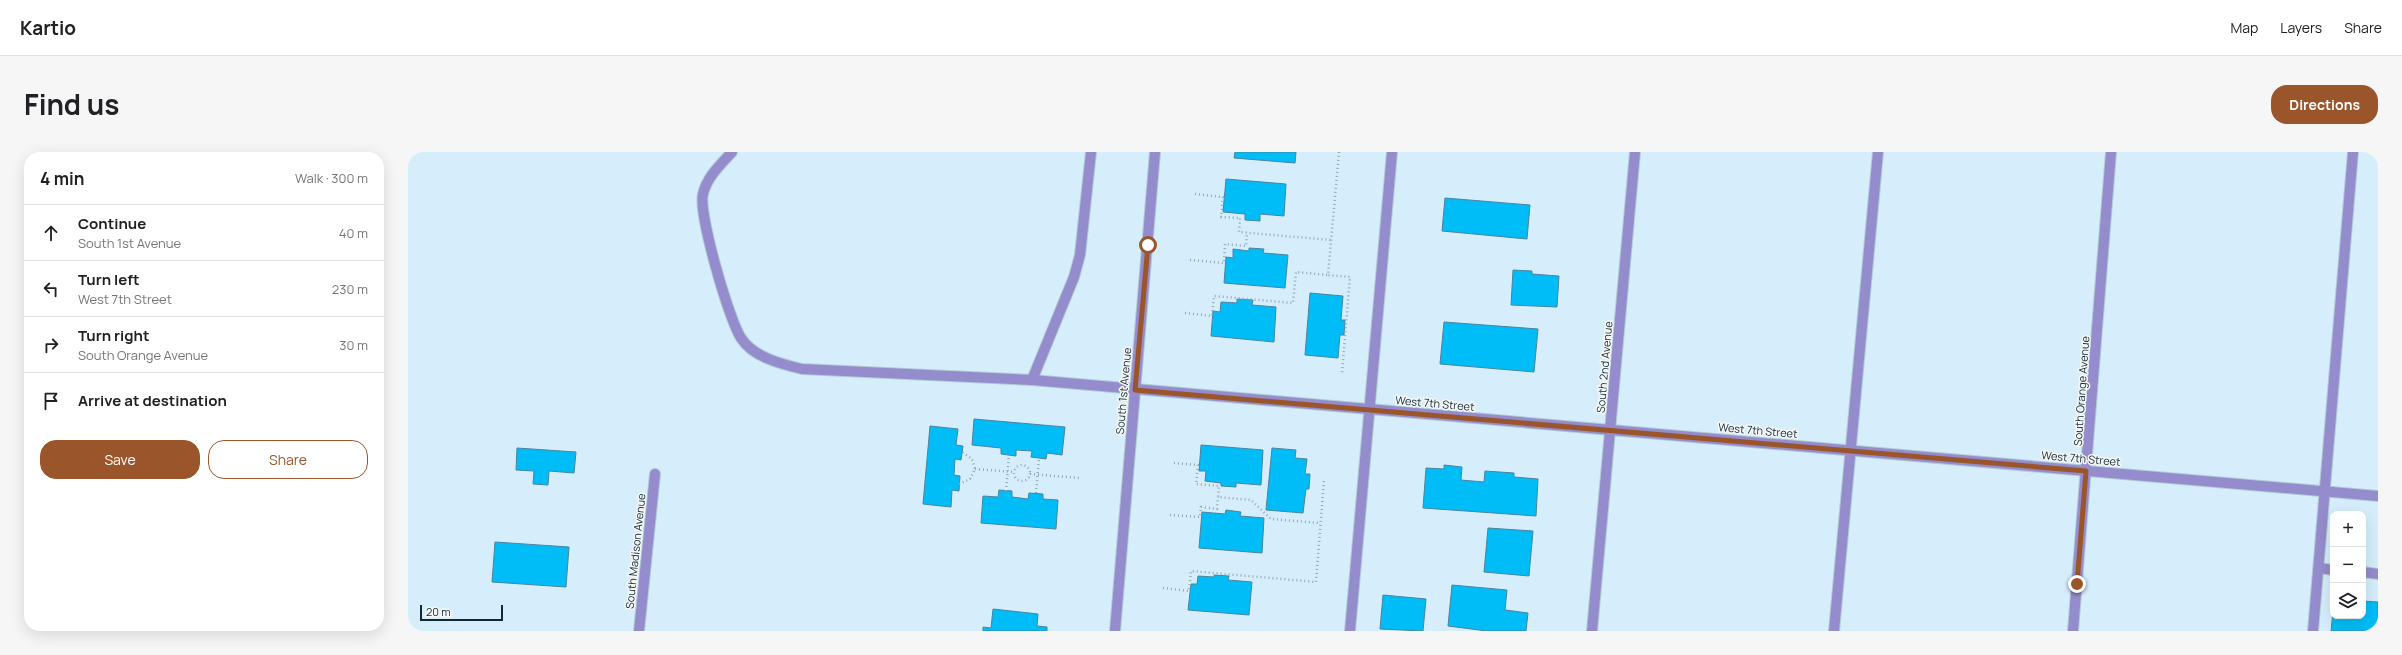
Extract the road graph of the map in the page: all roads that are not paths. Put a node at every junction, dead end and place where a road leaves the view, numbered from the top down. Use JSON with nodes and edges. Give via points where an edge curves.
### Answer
{"nodes":[{"id":1,"x":732,"y":152,"type":"edge"},
{"id":2,"x":1091,"y":152,"type":"edge"},
{"id":3,"x":1155,"y":152,"type":"edge"},
{"id":4,"x":1392,"y":152,"type":"edge"},
{"id":5,"x":1635,"y":152,"type":"edge"},
{"id":6,"x":1878,"y":152,"type":"edge"},
{"id":7,"x":2111,"y":152,"type":"edge"},
{"id":8,"x":2353,"y":152,"type":"edge"},
{"id":9,"x":1032,"y":380,"type":"junction"},
{"id":10,"x":1135,"y":390,"type":"junction"},
{"id":11,"x":1369,"y":409,"type":"junction"},
{"id":12,"x":1610,"y":430,"type":"junction"},
{"id":13,"x":1850,"y":450,"type":"junction"},
{"id":14,"x":2086,"y":471,"type":"junction"},
{"id":15,"x":655,"y":474,"type":"dead end"},
{"id":16,"x":2326,"y":491,"type":"junction"},
{"id":17,"x":2378,"y":496,"type":"edge"},
{"id":18,"x":2319,"y":568,"type":"junction"},
{"id":19,"x":2330,"y":570,"type":"edge"},
{"id":20,"x":2366,"y":572,"type":"edge"},
{"id":21,"x":2378,"y":574,"type":"edge"},
{"id":22,"x":639,"y":631,"type":"edge"},
{"id":23,"x":1114,"y":631,"type":"edge"},
{"id":24,"x":1350,"y":631,"type":"edge"},
{"id":25,"x":1592,"y":631,"type":"edge"},
{"id":26,"x":1834,"y":631,"type":"edge"},
{"id":27,"x":2073,"y":631,"type":"edge"},
{"id":28,"x":2313,"y":631,"type":"edge"}],
"edges":[{"from":1,"to":9,"type":"street","name":"West 7th Street","via":[[712,173],[702,195],[708,239],[728,307],[741,338],[767,360],[802,369]]},
{"from":2,"to":9,"type":"street","via":[[1080,255],[1074,277]]},
{"from":3,"to":10,"type":"street","name":"South 1st Avenue"},
{"from":4,"to":11,"type":"street"},
{"from":5,"to":12,"type":"street","name":"South 2nd Avenue"},
{"from":6,"to":13,"type":"street"},
{"from":7,"to":14,"type":"street","name":"South Orange Avenue"},
{"from":8,"to":16,"type":"street"},
{"from":9,"to":10,"type":"street","name":"West 7th Street"},
{"from":10,"to":11,"type":"street","name":"West 7th Street"},
{"from":10,"to":23,"type":"street","name":"South 1st Avenue"},
{"from":11,"to":12,"type":"street","name":"West 7th Street"},
{"from":11,"to":24,"type":"street"},
{"from":12,"to":13,"type":"street","name":"West 7th Street"},
{"from":12,"to":25,"type":"street","name":"South 2nd Avenue"},
{"from":13,"to":14,"type":"street","name":"West 7th Street"},
{"from":13,"to":26,"type":"street"},
{"from":14,"to":16,"type":"street","name":"West 7th Street"},
{"from":14,"to":27,"type":"street","name":"South Orange Avenue"},
{"from":15,"to":22,"type":"street","name":"South Madison Avenue"},
{"from":16,"to":17,"type":"street","name":"West 7th Street"},
{"from":16,"to":18,"type":"street"},
{"from":18,"to":19,"type":"street"},
{"from":18,"to":28,"type":"street"},
{"from":20,"to":21,"type":"street"}]}
